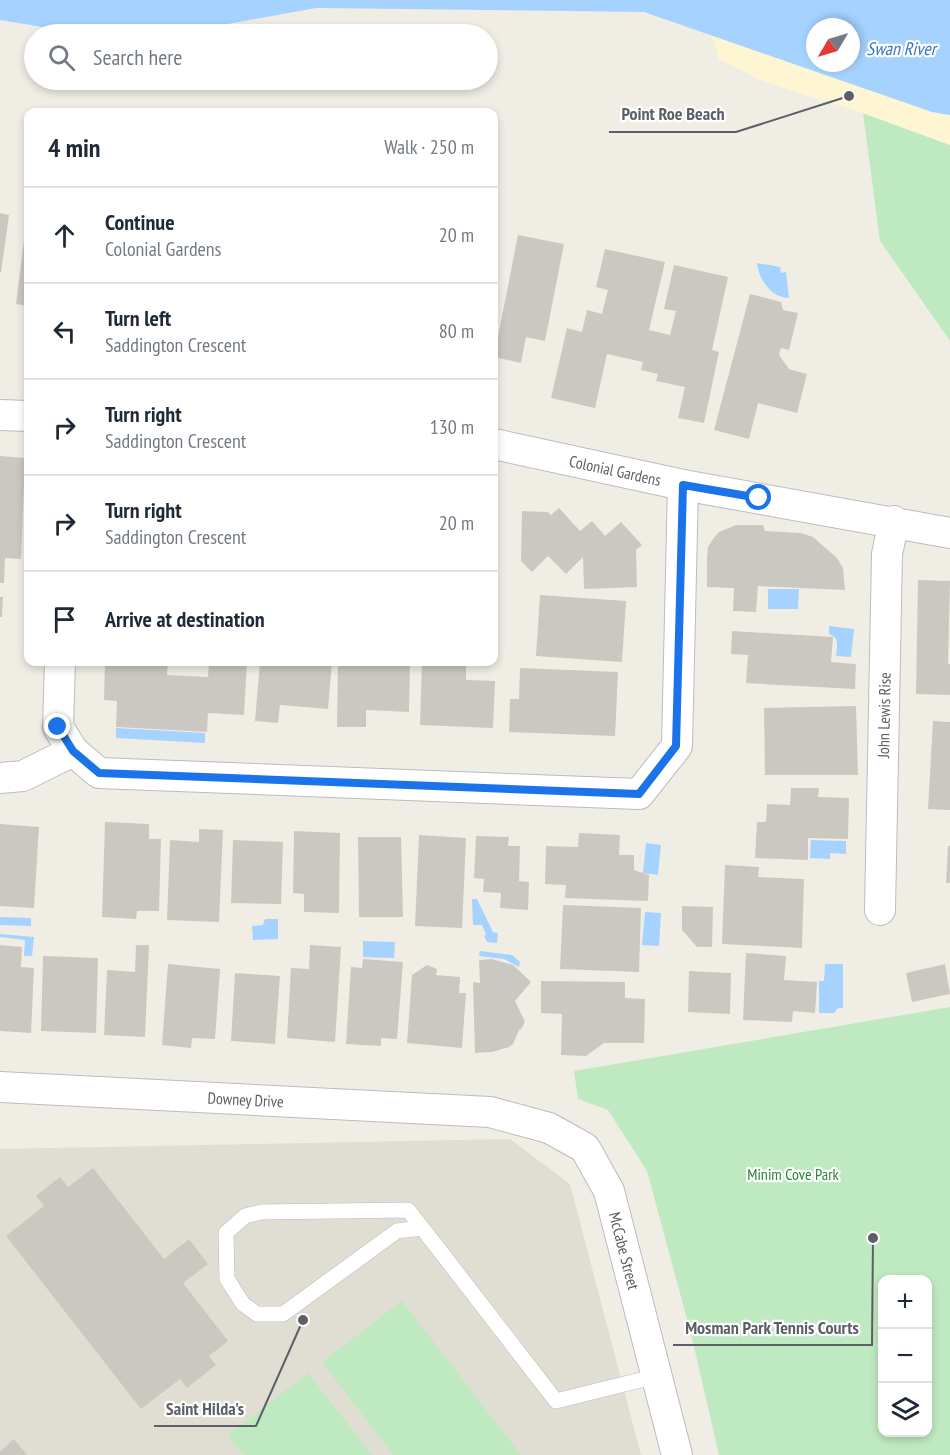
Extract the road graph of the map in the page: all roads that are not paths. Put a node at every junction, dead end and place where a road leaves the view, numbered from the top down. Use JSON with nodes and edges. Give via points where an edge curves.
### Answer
{"nodes":[{"id":1,"x":0,"y":415,"type":"edge"},
{"id":2,"x":24,"y":416,"type":"edge"},
{"id":3,"x":498,"y":445,"type":"edge"},
{"id":4,"x":683,"y":485,"type":"junction"},
{"id":5,"x":894,"y":521,"type":"junction"},
{"id":6,"x":950,"y":533,"type":"edge"},
{"id":7,"x":60,"y":666,"type":"edge"},
{"id":8,"x":73,"y":751,"type":"junction"},
{"id":9,"x":0,"y":778,"type":"edge"},
{"id":10,"x":880,"y":910,"type":"dead end"},
{"id":11,"x":0,"y":1087,"type":"edge"},
{"id":12,"x":490,"y":1112,"type":"joint"},
{"id":13,"x":422,"y":1228,"type":"junction"},
{"id":14,"x":657,"y":1376,"type":"junction"},
{"id":15,"x":678,"y":1455,"type":"edge"}],
"edges":[{"from":1,"to":2,"type":"street"},
{"from":3,"to":4,"type":"street","name":"Colonial Gardens"},
{"from":4,"to":5,"type":"street","name":"Colonial Gardens"},
{"from":4,"to":8,"type":"street","via":[[676,746],[639,794],[99,773]]},
{"from":5,"to":6,"type":"street","name":"Colonial Gardens"},
{"from":5,"to":10,"type":"street","name":"John Lewis Rise","via":[[887,554]]},
{"from":7,"to":8,"type":"street","via":[[58,727]]},
{"from":8,"to":9,"type":"street","via":[[23,776]]},
{"from":11,"to":12,"type":"street","name":"Downey Drive"},
{"from":12,"to":14,"type":"street","name":"McCabe Street","via":[[549,1128],[585,1148],[609,1191]]},
{"from":13,"to":13,"type":"lane","via":[[397,1231],[283,1314],[258,1314],[243,1304],[227,1279],[226,1233],[245,1216],[261,1212],[408,1210]]},
{"from":13,"to":14,"type":"lane","via":[[556,1401]]},
{"from":14,"to":15,"type":"street","name":"McCabe Street"}]}
